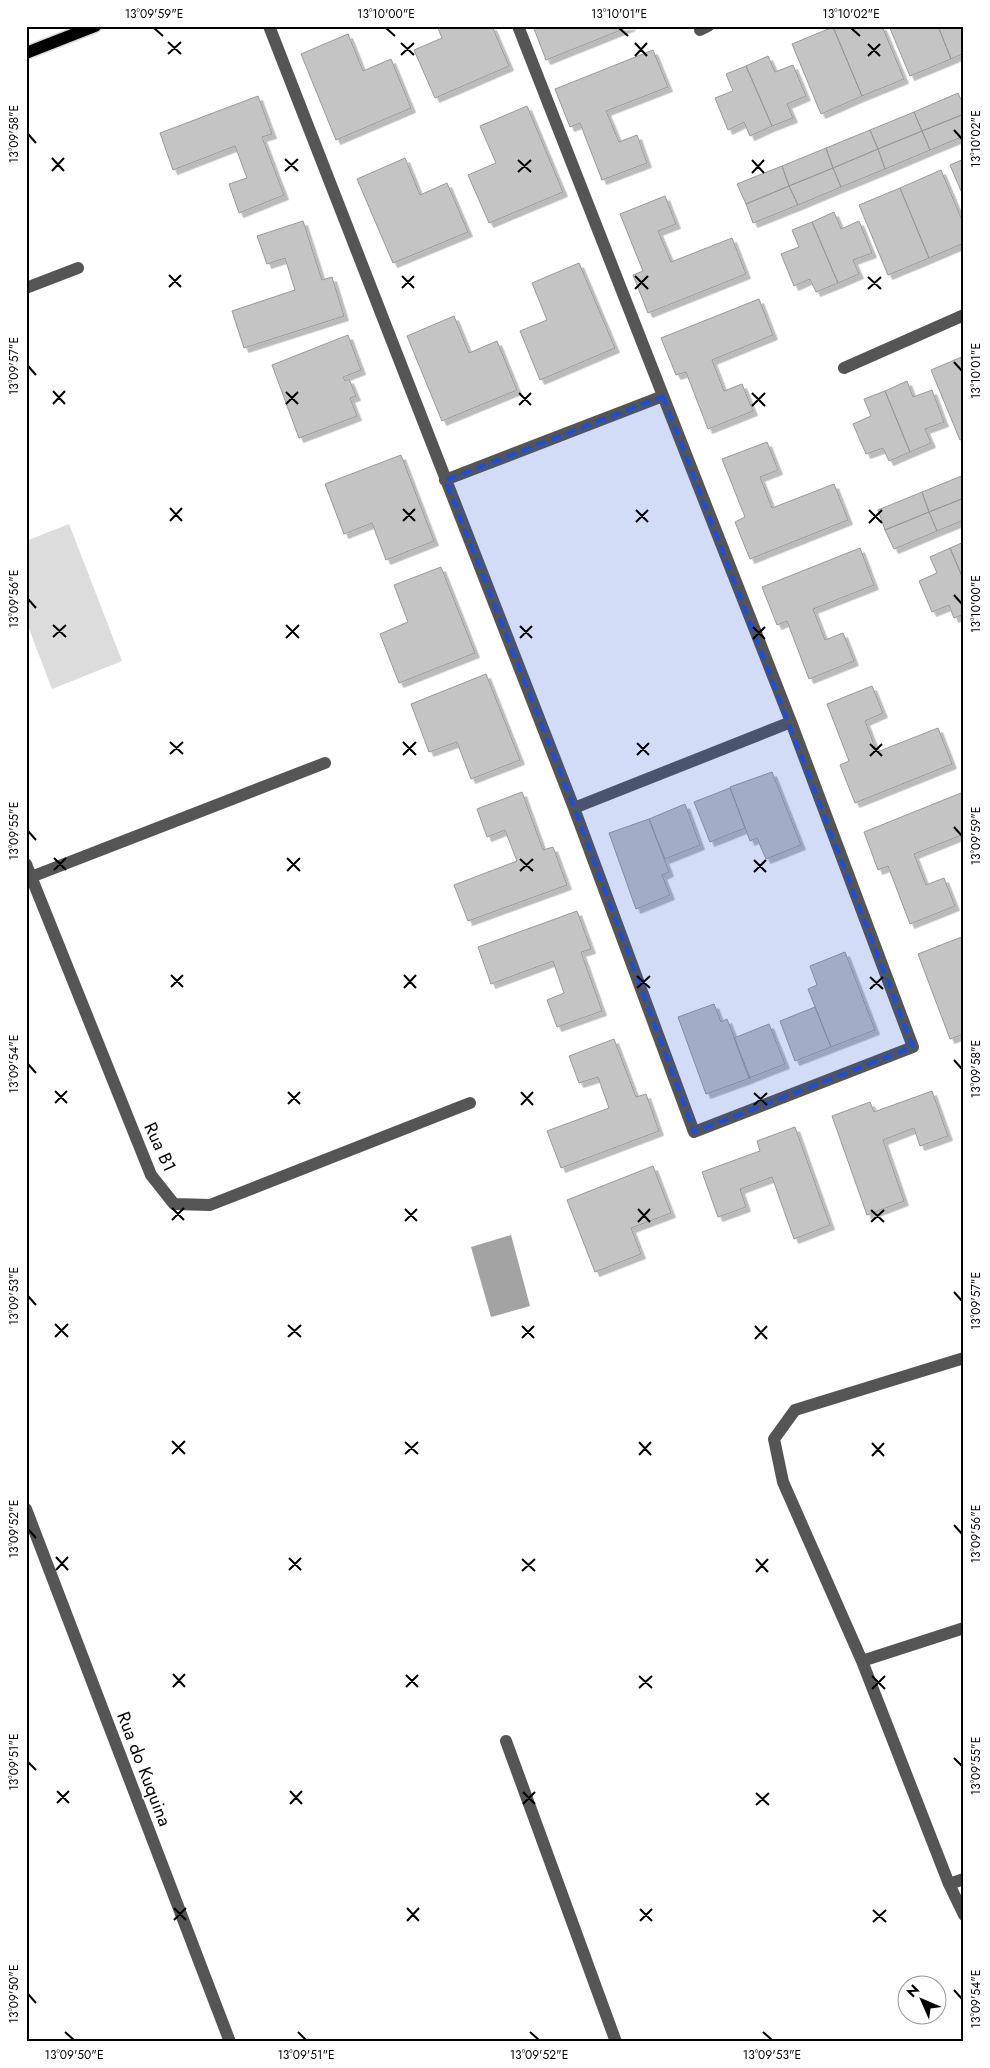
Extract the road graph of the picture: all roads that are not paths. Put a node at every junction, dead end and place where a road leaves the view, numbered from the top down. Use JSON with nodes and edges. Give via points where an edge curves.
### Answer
{"nodes":[{"id":1,"x":95,"y":26,"type":"edge"},
{"id":2,"x":269,"y":26,"type":"edge"},
{"id":3,"x":518,"y":26,"type":"edge"},
{"id":4,"x":26,"y":53,"type":"edge"},
{"id":5,"x":78,"y":268,"type":"dead end"},
{"id":6,"x":26,"y":288,"type":"edge"},
{"id":7,"x":964,"y":315,"type":"edge"},
{"id":8,"x":844,"y":368,"type":"dead end"},
{"id":9,"x":663,"y":396,"type":"junction"},
{"id":10,"x":445,"y":480,"type":"junction"},
{"id":11,"x":791,"y":722,"type":"junction"},
{"id":12,"x":325,"y":763,"type":"dead end"},
{"id":13,"x":574,"y":808,"type":"junction"},
{"id":14,"x":26,"y":864,"type":"edge"},
{"id":15,"x":31,"y":877,"type":"junction"},
{"id":16,"x":470,"y":1103,"type":"dead end"},
{"id":17,"x":964,"y":1358,"type":"edge"},
{"id":18,"x":26,"y":1509,"type":"edge"},
{"id":19,"x":964,"y":1628,"type":"edge"},
{"id":20,"x":862,"y":1661,"type":"junction"},
{"id":21,"x":506,"y":1741,"type":"dead end"},
{"id":22,"x":964,"y":1879,"type":"edge"},
{"id":23,"x":949,"y":1884,"type":"junction"},
{"id":24,"x":964,"y":1915,"type":"edge"},
{"id":25,"x":230,"y":2042,"type":"edge"},
{"id":26,"x":616,"y":2042,"type":"edge"}],
"edges":[{"from":1,"to":4,"type":"main road"},
{"from":2,"to":10,"type":"street"},
{"from":3,"to":9,"type":"street"},
{"from":5,"to":6,"type":"street"},
{"from":7,"to":8,"type":"street"},
{"from":9,"to":10,"type":"street"},
{"from":9,"to":11,"type":"street"},
{"from":10,"to":13,"type":"street"},
{"from":11,"to":13,"type":"street"},
{"from":11,"to":13,"type":"street","via":[[913,1047],[694,1132]]},
{"from":12,"to":15,"type":"street"},
{"from":14,"to":15,"type":"street","name":"Rua B1"},
{"from":15,"to":16,"type":"street","name":"Rua B1","via":[[150,1175],[174,1204],[210,1205]]},
{"from":17,"to":20,"type":"street","via":[[795,1410],[774,1439],[783,1482]]},
{"from":18,"to":25,"type":"street","name":"Rua do Kuquina"},
{"from":19,"to":20,"type":"street"},
{"from":20,"to":23,"type":"street"},
{"from":21,"to":26,"type":"street"},
{"from":22,"to":23,"type":"street"},
{"from":23,"to":24,"type":"street"}]}
